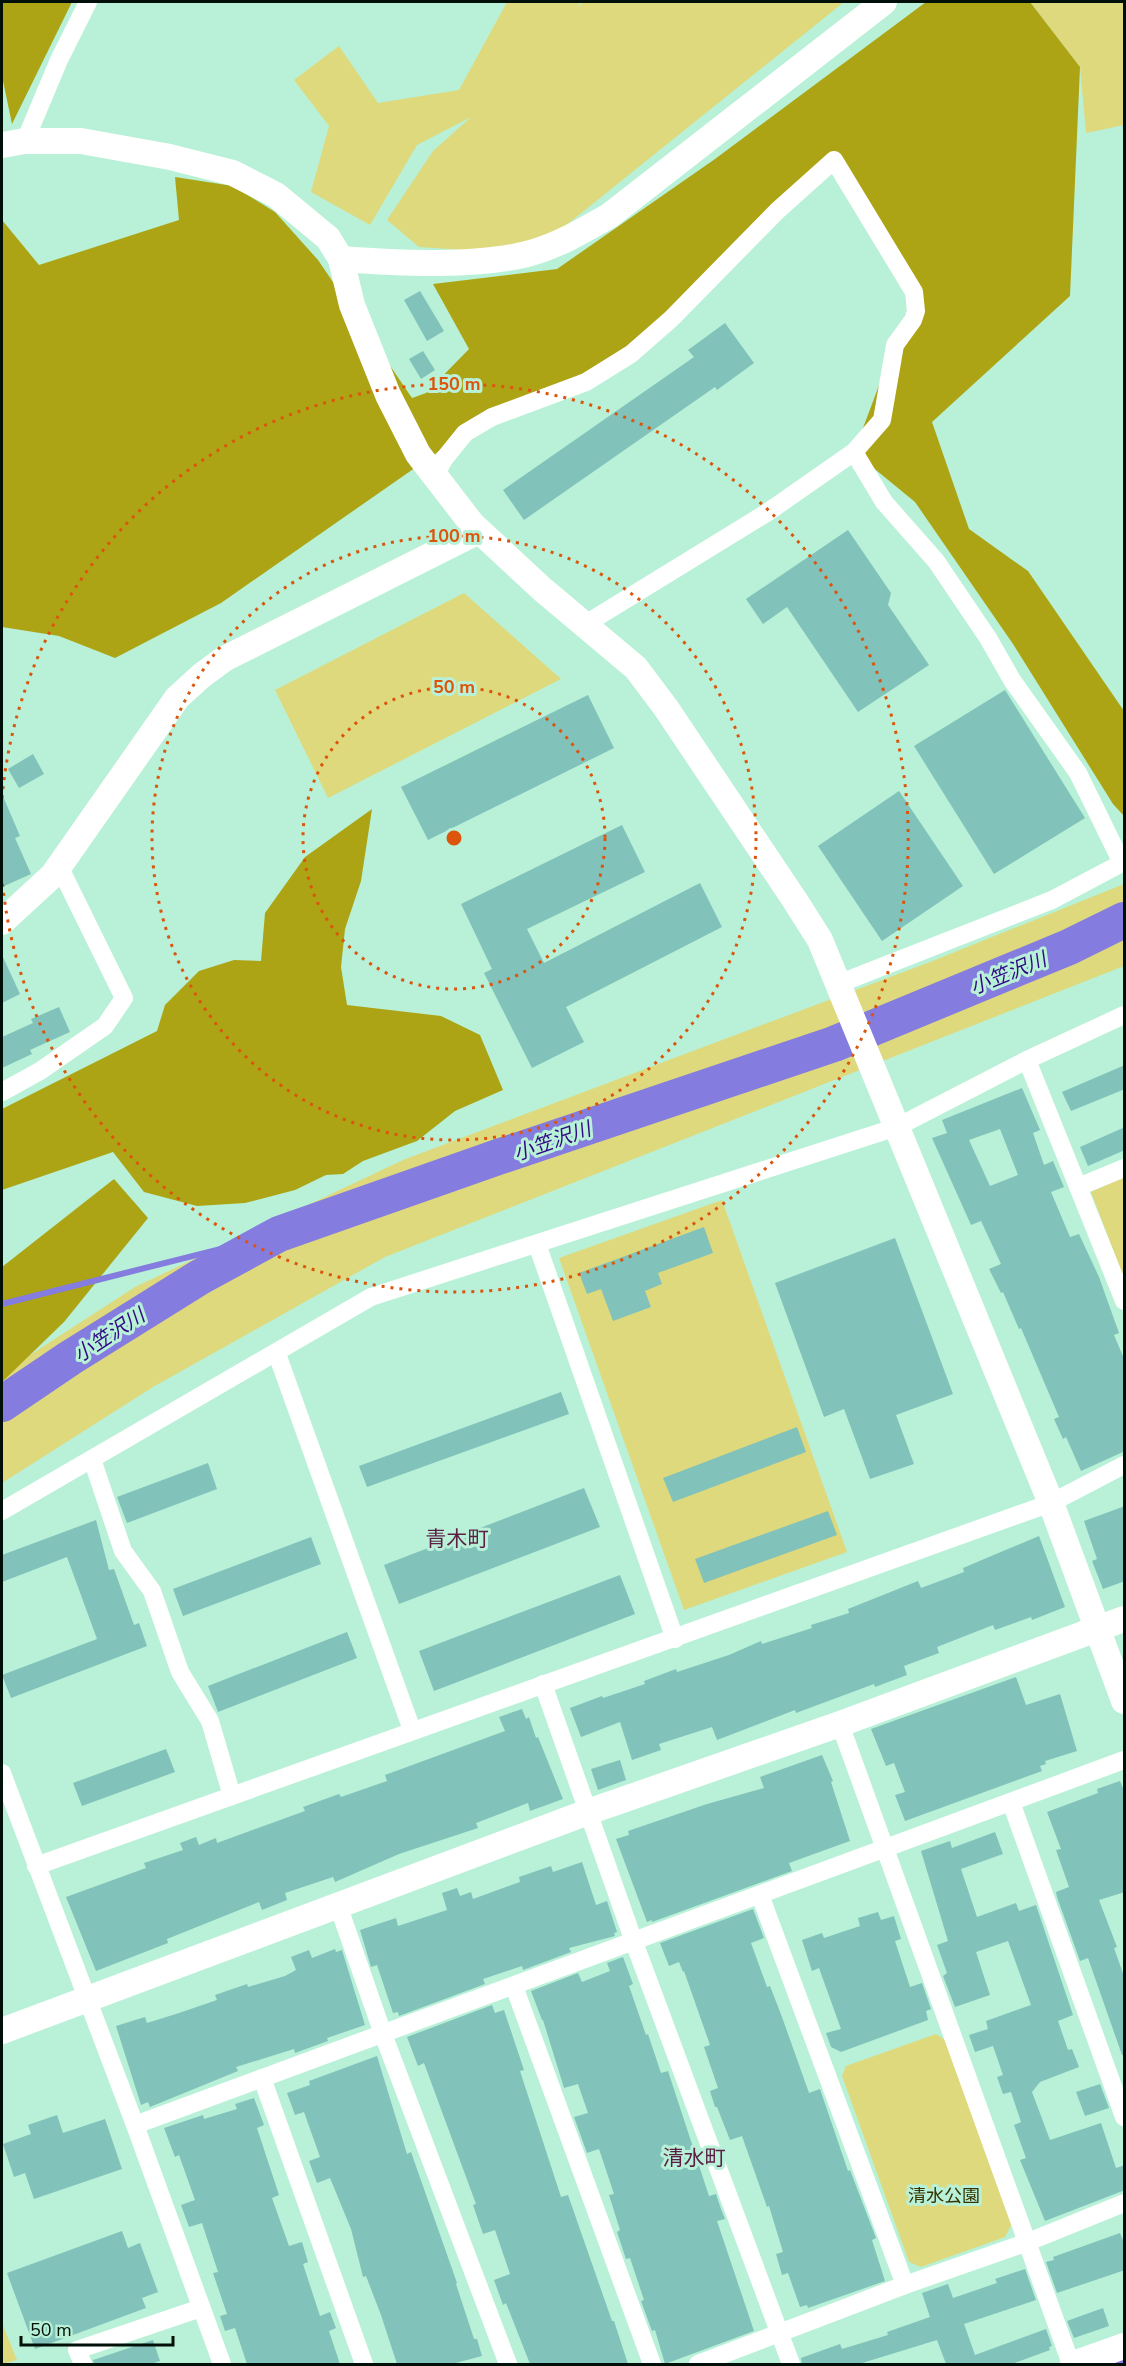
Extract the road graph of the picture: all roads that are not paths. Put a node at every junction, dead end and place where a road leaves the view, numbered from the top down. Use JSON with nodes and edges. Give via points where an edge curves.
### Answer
{"nodes":[{"id":1,"x":88,"y":2,"type":"edge"},
{"id":2,"x":884,"y":2,"type":"edge"},
{"id":3,"x":14,"y":143,"type":"edge"},
{"id":4,"x":340,"y":259,"type":"junction"},
{"id":5,"x":854,"y":452,"type":"junction"},
{"id":6,"x":435,"y":476,"type":"junction"},
{"id":7,"x":479,"y":531,"type":"junction"},
{"id":8,"x":585,"y":625,"type":"junction"},
{"id":9,"x":1123,"y":862,"type":"edge"},
{"id":10,"x":59,"y":866,"type":"junction"},
{"id":11,"x":2,"y":922,"type":"edge"},
{"id":12,"x":838,"y":984,"type":"junction"},
{"id":13,"x":1125,"y":1015,"type":"edge"},
{"id":14,"x":1027,"y":1060,"type":"junction"},
{"id":15,"x":2,"y":1092,"type":"edge"},
{"id":16,"x":894,"y":1120,"type":"junction"},
{"id":17,"x":1125,"y":1168,"type":"edge"},
{"id":18,"x":1078,"y":1187,"type":"junction"},
{"id":19,"x":537,"y":1244,"type":"junction"},
{"id":20,"x":1125,"y":1301,"type":"edge"},
{"id":21,"x":277,"y":1354,"type":"junction"},
{"id":22,"x":92,"y":1460,"type":"junction"},
{"id":23,"x":1125,"y":1465,"type":"edge"},
{"id":24,"x":1051,"y":1503,"type":"junction"},
{"id":25,"x":2,"y":1511,"type":"edge"},
{"id":26,"x":1125,"y":1619,"type":"edge"},
{"id":27,"x":1098,"y":1629,"type":"junction"},
{"id":28,"x":675,"y":1639,"type":"junction"},
{"id":29,"x":543,"y":1684,"type":"junction"},
{"id":30,"x":1125,"y":1701,"type":"edge"},
{"id":31,"x":840,"y":1724,"type":"junction"},
{"id":32,"x":412,"y":1730,"type":"junction"},
{"id":33,"x":1125,"y":1760,"type":"edge"},
{"id":34,"x":2,"y":1773,"type":"edge"},
{"id":35,"x":232,"y":1796,"type":"junction"},
{"id":36,"x":1011,"y":1802,"type":"junction"},
{"id":37,"x":588,"y":1812,"type":"junction"},
{"id":38,"x":886,"y":1848,"type":"junction"},
{"id":39,"x":36,"y":1866,"type":"junction"},
{"id":40,"x":760,"y":1895,"type":"junction"},
{"id":41,"x":338,"y":1905,"type":"junction"},
{"id":42,"x":634,"y":1942,"type":"junction"},
{"id":43,"x":514,"y":1986,"type":"junction"},
{"id":44,"x":87,"y":1999,"type":"junction"},
{"id":45,"x":2,"y":2031,"type":"edge"},
{"id":46,"x":382,"y":2034,"type":"junction"},
{"id":47,"x":262,"y":2078,"type":"junction"},
{"id":48,"x":1125,"y":2117,"type":"edge"},
{"id":49,"x":135,"y":2125,"type":"junction"},
{"id":50,"x":1125,"y":2203,"type":"edge"},
{"id":51,"x":1028,"y":2242,"type":"junction"},
{"id":52,"x":905,"y":2285,"type":"junction"},
{"id":53,"x":201,"y":2308,"type":"junction"},
{"id":54,"x":780,"y":2334,"type":"junction"},
{"id":55,"x":1125,"y":2346,"type":"edge"},
{"id":56,"x":82,"y":2364,"type":"edge"},
{"id":57,"x":222,"y":2364,"type":"edge"},
{"id":58,"x":364,"y":2364,"type":"edge"},
{"id":59,"x":508,"y":2364,"type":"edge"},
{"id":60,"x":652,"y":2364,"type":"edge"},
{"id":61,"x":698,"y":2364,"type":"edge"},
{"id":62,"x":791,"y":2364,"type":"edge"},
{"id":63,"x":1072,"y":2364,"type":"edge"}],
"edges":[{"from":1,"to":3,"type":"street"},
{"from":2,"to":4,"type":"street","via":[[609,216],[569,239],[532,253],[490,260]]},
{"from":3,"to":4,"type":"street","via":[[81,141],[233,172],[276,195],[328,238]]},
{"from":4,"to":6,"type":"street","via":[[352,305],[388,395],[418,454]]},
{"from":5,"to":6,"type":"street","via":[[882,420],[895,345],[916,311],[914,292],[834,160],[631,354],[586,382],[492,417],[465,433]]},
{"from":5,"to":8,"type":"street","via":[[768,512]]},
{"from":5,"to":9,"type":"street","via":[[884,502],[936,561],[1012,680],[1078,773]]},
{"from":6,"to":7,"type":"street"},
{"from":7,"to":8,"type":"street"},
{"from":7,"to":10,"type":"street","via":[[224,659],[201,676],[177,698]]},
{"from":8,"to":12,"type":"street","via":[[636,668],[666,708],[820,940]]},
{"from":9,"to":12,"type":"street","via":[[1052,900]]},
{"from":10,"to":11,"type":"street"},
{"from":10,"to":15,"type":"street","via":[[124,998],[105,1026]]},
{"from":12,"to":16,"type":"street"},
{"from":13,"to":14,"type":"street"},
{"from":14,"to":16,"type":"street"},
{"from":14,"to":18,"type":"street"},
{"from":16,"to":19,"type":"street"},
{"from":16,"to":24,"type":"street"},
{"from":17,"to":18,"type":"street"},
{"from":18,"to":20,"type":"street"},
{"from":19,"to":21,"type":"street","via":[[371,1297]]},
{"from":19,"to":28,"type":"street"},
{"from":21,"to":22,"type":"street"},
{"from":21,"to":32,"type":"street"},
{"from":22,"to":25,"type":"street"},
{"from":22,"to":35,"type":"street","via":[[123,1551],[152,1591],[180,1672],[210,1721]]},
{"from":23,"to":24,"type":"street"},
{"from":24,"to":27,"type":"street"},
{"from":24,"to":28,"type":"street"},
{"from":26,"to":27,"type":"street"},
{"from":27,"to":30,"type":"street"},
{"from":27,"to":31,"type":"street"},
{"from":28,"to":29,"type":"street"},
{"from":29,"to":32,"type":"street"},
{"from":29,"to":37,"type":"street"},
{"from":31,"to":37,"type":"street"},
{"from":31,"to":38,"type":"street"},
{"from":32,"to":35,"type":"street"},
{"from":33,"to":36,"type":"street"},
{"from":34,"to":39,"type":"street"},
{"from":35,"to":39,"type":"street"},
{"from":36,"to":38,"type":"street"},
{"from":36,"to":48,"type":"street"},
{"from":37,"to":41,"type":"street"},
{"from":37,"to":42,"type":"street"},
{"from":38,"to":40,"type":"street"},
{"from":38,"to":51,"type":"street"},
{"from":39,"to":44,"type":"street"},
{"from":40,"to":42,"type":"street"},
{"from":40,"to":52,"type":"street"},
{"from":41,"to":44,"type":"street"},
{"from":41,"to":46,"type":"street"},
{"from":42,"to":43,"type":"street"},
{"from":42,"to":54,"type":"street"},
{"from":43,"to":46,"type":"street"},
{"from":43,"to":60,"type":"street"},
{"from":44,"to":45,"type":"street"},
{"from":44,"to":49,"type":"street"},
{"from":46,"to":47,"type":"street"},
{"from":46,"to":59,"type":"street"},
{"from":47,"to":49,"type":"street"},
{"from":47,"to":58,"type":"street"},
{"from":49,"to":53,"type":"street"},
{"from":50,"to":51,"type":"street"},
{"from":51,"to":52,"type":"street"},
{"from":51,"to":63,"type":"street"},
{"from":52,"to":54,"type":"street"},
{"from":53,"to":56,"type":"street","via":[[77,2350]]},
{"from":53,"to":57,"type":"street"},
{"from":54,"to":61,"type":"street"},
{"from":54,"to":62,"type":"street"},
{"from":55,"to":63,"type":"street"}]}
